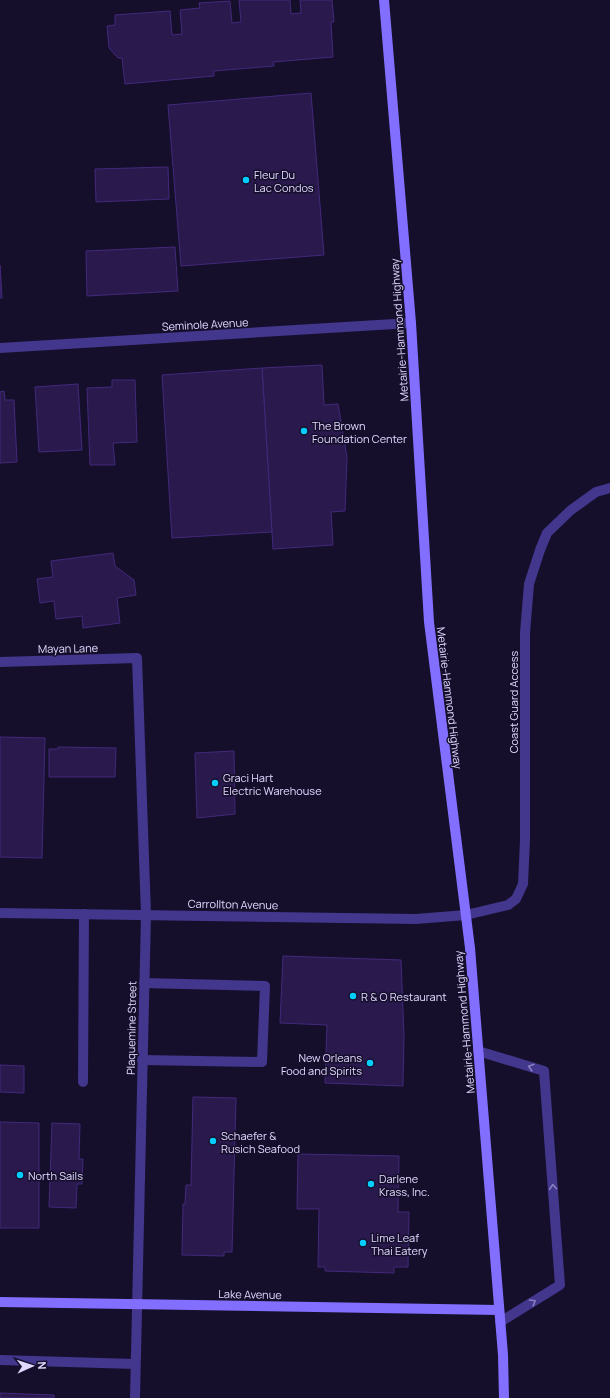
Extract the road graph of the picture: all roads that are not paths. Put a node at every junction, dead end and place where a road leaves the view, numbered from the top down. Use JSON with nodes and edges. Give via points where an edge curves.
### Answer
{"nodes":[{"id":1,"x":384,"y":0,"type":"edge"},
{"id":2,"x":411,"y":323,"type":"junction"},
{"id":3,"x":0,"y":348,"type":"edge"},
{"id":4,"x":610,"y":488,"type":"edge"},
{"id":5,"x":137,"y":658,"type":"joint"},
{"id":6,"x":0,"y":662,"type":"edge"},
{"id":7,"x":0,"y":913,"type":"edge"},
{"id":8,"x":84,"y":914,"type":"junction"},
{"id":9,"x":146,"y":915,"type":"junction"},
{"id":10,"x":466,"y":915,"type":"junction"},
{"id":11,"x":144,"y":983,"type":"junction"},
{"id":12,"x":478,"y":1051,"type":"junction"},
{"id":13,"x":142,"y":1060,"type":"junction"},
{"id":14,"x":83,"y":1082,"type":"dead end"},
{"id":15,"x":0,"y":1302,"type":"edge"},
{"id":16,"x":137,"y":1304,"type":"junction"},
{"id":17,"x":499,"y":1310,"type":"junction"},
{"id":18,"x":500,"y":1322,"type":"junction"},
{"id":19,"x":0,"y":1360,"type":"edge"},
{"id":20,"x":135,"y":1364,"type":"junction"},
{"id":21,"x":135,"y":1398,"type":"edge"},
{"id":22,"x":504,"y":1398,"type":"edge"}],
"edges":[{"from":1,"to":2,"type":"street","name":"Metairie-Hammond Highway"},
{"from":2,"to":3,"type":"street","name":"Seminole Avenue"},
{"from":2,"to":10,"type":"street","name":"Metairie-Hammond Highway","via":[[429,622]]},
{"from":4,"to":10,"type":"street","name":"Coast Guard Access","via":[[596,492],[571,510],[547,533],[540,550],[529,584],[525,633],[523,884],[516,899],[508,905]]},
{"from":5,"to":6,"type":"street","name":"Mayan Lane"},
{"from":5,"to":9,"type":"street","name":"Plaquemine Street"},
{"from":7,"to":8,"type":"street","name":"Carrollton Avenue"},
{"from":8,"to":9,"type":"street","name":"Carrollton Avenue"},
{"from":8,"to":14,"type":"street"},
{"from":9,"to":10,"type":"street","name":"Carrollton Avenue","via":[[416,918]]},
{"from":9,"to":11,"type":"street","name":"Plaquemine Street"},
{"from":10,"to":12,"type":"street","name":"Metairie-Hammond Highway"},
{"from":11,"to":13,"type":"street","name":"Plaquemine Street"},
{"from":11,"to":13,"type":"street","via":[[264,986],[262,1062]]},
{"from":12,"to":17,"type":"street","name":"Metairie-Hammond Highway"},
{"from":18,"to":12,"type":"street","one_way":true,"via":[[560,1285],[544,1071]]},
{"from":13,"to":16,"type":"street","name":"Plaquemine Street"},
{"from":15,"to":16,"type":"street","name":"Lake Avenue"},
{"from":16,"to":17,"type":"street","name":"Lake Avenue"},
{"from":16,"to":20,"type":"street","name":"Plaquemine Street"},
{"from":17,"to":18,"type":"street","name":"Metairie-Hammond Highway"},
{"from":18,"to":22,"type":"street","name":"Metairie-Hammond Highway"},
{"from":19,"to":20,"type":"street"},
{"from":20,"to":21,"type":"street","name":"Plaquemine Street"}]}
